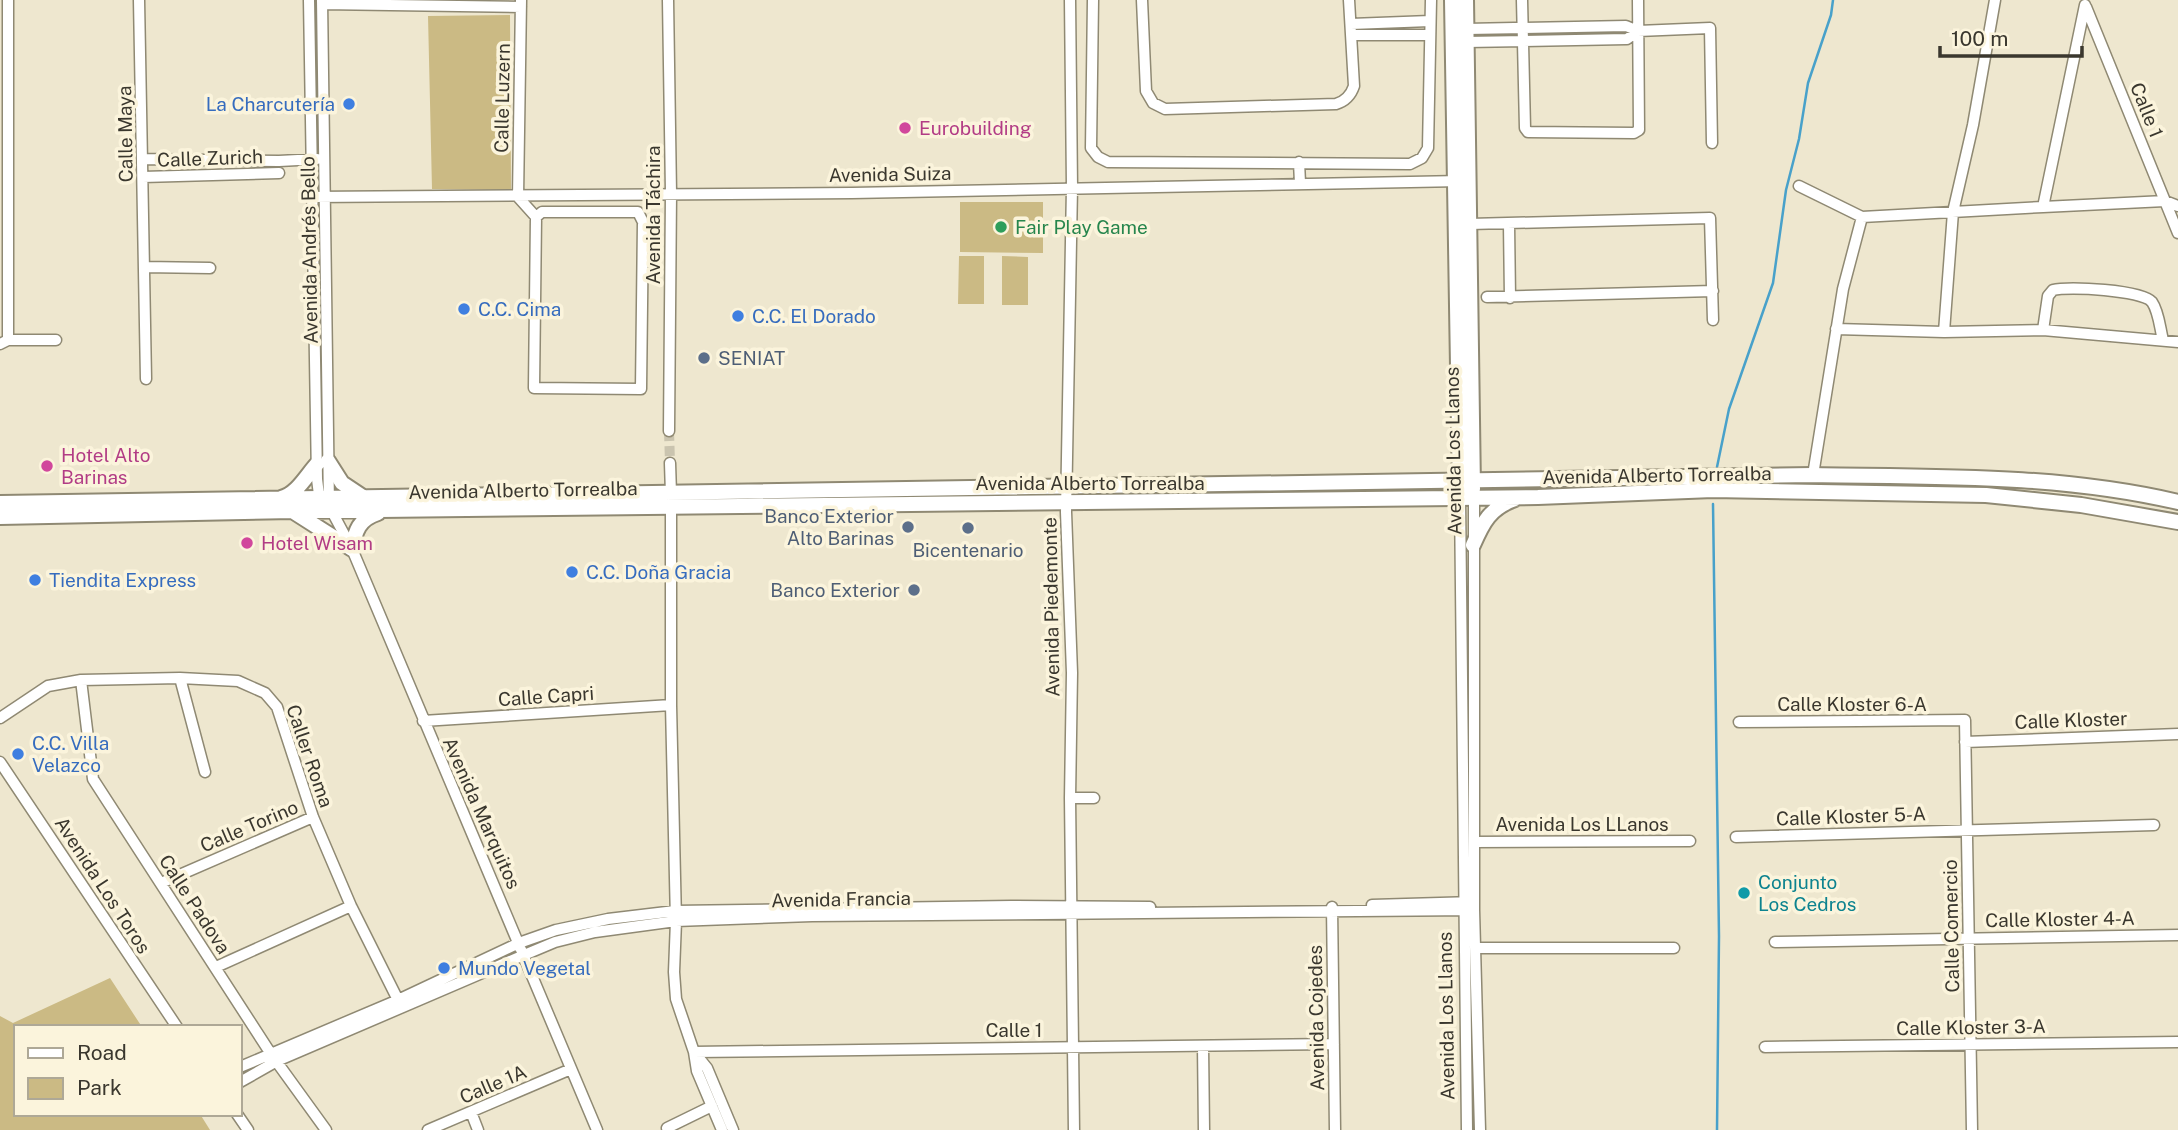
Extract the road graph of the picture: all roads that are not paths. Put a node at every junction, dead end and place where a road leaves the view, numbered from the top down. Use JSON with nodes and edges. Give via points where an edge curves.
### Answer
{"nodes":[{"id":1,"x":8,"y":0,"type":"edge"},
{"id":2,"x":139,"y":0,"type":"edge"},
{"id":3,"x":309,"y":0,"type":"edge"},
{"id":4,"x":668,"y":0,"type":"edge"},
{"id":5,"x":1070,"y":0,"type":"edge"},
{"id":6,"x":1093,"y":0,"type":"edge"},
{"id":7,"x":1142,"y":0,"type":"edge"},
{"id":8,"x":1349,"y":0,"type":"edge"},
{"id":9,"x":1431,"y":0,"type":"edge"},
{"id":10,"x":1452,"y":0,"type":"edge"},
{"id":11,"x":1466,"y":0,"type":"edge"},
{"id":12,"x":1522,"y":0,"type":"edge"},
{"id":13,"x":1637,"y":0,"type":"edge"},
{"id":14,"x":1995,"y":0,"type":"edge"},
{"id":15,"x":322,"y":2,"type":"edge"},
{"id":16,"x":443,"y":3,"type":"edge"},
{"id":17,"x":2084,"y":3,"type":"edge"},
{"id":18,"x":521,"y":4,"type":"edge"},
{"id":19,"x":1430,"y":21,"type":"junction"},
{"id":20,"x":1522,"y":28,"type":"junction"},
{"id":21,"x":1351,"y":30,"type":"junction"},
{"id":22,"x":1638,"y":31,"type":"junction"},
{"id":23,"x":1430,"y":35,"type":"junction"},
{"id":24,"x":1466,"y":35,"type":"junction"},
{"id":25,"x":1522,"y":41,"type":"junction"},
{"id":26,"x":1712,"y":143,"type":"dead end"},
{"id":27,"x":325,"y":158,"type":"junction"},
{"id":28,"x":143,"y":159,"type":"junction"},
{"id":29,"x":312,"y":160,"type":"junction"},
{"id":30,"x":1299,"y":162,"type":"junction"},
{"id":31,"x":279,"y":173,"type":"dead end"},
{"id":32,"x":143,"y":177,"type":"junction"},
{"id":33,"x":1462,"y":181,"type":"junction"},
{"id":34,"x":1300,"y":183,"type":"junction"},
{"id":35,"x":1799,"y":186,"type":"dead end"},
{"id":36,"x":1072,"y":187,"type":"junction"},
{"id":37,"x":671,"y":193,"type":"junction"},
{"id":38,"x":312,"y":197,"type":"junction"},
{"id":39,"x":325,"y":197,"type":"junction"},
{"id":40,"x":518,"y":197,"type":"junction"},
{"id":41,"x":2165,"y":201,"type":"junction"},
{"id":42,"x":2178,"y":206,"type":"edge"},
{"id":43,"x":2043,"y":207,"type":"junction"},
{"id":44,"x":1953,"y":212,"type":"junction"},
{"id":45,"x":536,"y":217,"type":"junction"},
{"id":46,"x":1862,"y":217,"type":"junction"},
{"id":47,"x":1470,"y":224,"type":"junction"},
{"id":48,"x":1509,"y":224,"type":"junction"},
{"id":49,"x":2178,"y":233,"type":"edge"},
{"id":50,"x":144,"y":267,"type":"junction"},
{"id":51,"x":210,"y":268,"type":"dead end"},
{"id":52,"x":1713,"y":291,"type":"junction"},
{"id":53,"x":1487,"y":297,"type":"dead end"},
{"id":54,"x":1510,"y":298,"type":"junction"},
{"id":55,"x":1713,"y":320,"type":"dead end"},
{"id":56,"x":1836,"y":329,"type":"junction"},
{"id":57,"x":2043,"y":330,"type":"junction"},
{"id":58,"x":1944,"y":332,"type":"junction"},
{"id":59,"x":56,"y":340,"type":"dead end"},
{"id":60,"x":2163,"y":340,"type":"junction"},
{"id":61,"x":4,"y":342,"type":"edge"},
{"id":62,"x":2178,"y":342,"type":"edge"},
{"id":63,"x":146,"y":379,"type":"dead end"},
{"id":64,"x":670,"y":430,"type":"tunnel mouth"},
{"id":65,"x":322,"y":463,"type":"junction"},
{"id":66,"x":670,"y":463,"type":"tunnel mouth"},
{"id":67,"x":1813,"y":475,"type":"junction"},
{"id":68,"x":1466,"y":481,"type":"junction"},
{"id":69,"x":1067,"y":495,"type":"junction"},
{"id":70,"x":1523,"y":497,"type":"junction"},
{"id":71,"x":364,"y":498,"type":"junction"},
{"id":72,"x":1467,"y":498,"type":"junction"},
{"id":73,"x":278,"y":499,"type":"junction"},
{"id":74,"x":671,"y":500,"type":"junction"},
{"id":75,"x":2178,"y":502,"type":"edge"},
{"id":76,"x":0,"y":503,"type":"edge"},
{"id":77,"x":326,"y":505,"type":"junction"},
{"id":78,"x":293,"y":511,"type":"junction"},
{"id":79,"x":383,"y":511,"type":"junction"},
{"id":80,"x":0,"y":517,"type":"edge"},
{"id":81,"x":2178,"y":522,"type":"edge"},
{"id":82,"x":1474,"y":545,"type":"junction"},
{"id":83,"x":352,"y":549,"type":"junction"},
{"id":84,"x":180,"y":678,"type":"junction"},
{"id":85,"x":81,"y":680,"type":"junction"},
{"id":86,"x":671,"y":705,"type":"junction"},
{"id":87,"x":0,"y":718,"type":"edge"},
{"id":88,"x":1965,"y":720,"type":"joint"},
{"id":89,"x":423,"y":721,"type":"junction"},
{"id":90,"x":1739,"y":722,"type":"dead end"},
{"id":91,"x":2178,"y":734,"type":"edge"},
{"id":92,"x":1965,"y":741,"type":"junction"},
{"id":93,"x":0,"y":762,"type":"edge"},
{"id":94,"x":205,"y":772,"type":"dead end"},
{"id":95,"x":1070,"y":798,"type":"junction"},
{"id":96,"x":1094,"y":798,"type":"dead end"},
{"id":97,"x":313,"y":817,"type":"junction"},
{"id":98,"x":2154,"y":825,"type":"dead end"},
{"id":99,"x":1967,"y":830,"type":"junction"},
{"id":100,"x":1736,"y":837,"type":"dead end"},
{"id":101,"x":1690,"y":841,"type":"dead end"},
{"id":102,"x":1474,"y":842,"type":"junction"},
{"id":103,"x":161,"y":883,"type":"junction"},
{"id":104,"x":351,"y":906,"type":"junction"},
{"id":105,"x":1469,"y":906,"type":"junction"},
{"id":106,"x":1332,"y":909,"type":"junction"},
{"id":107,"x":1072,"y":911,"type":"junction"},
{"id":108,"x":676,"y":916,"type":"junction"},
{"id":109,"x":2178,"y":935,"type":"edge"},
{"id":110,"x":1968,"y":938,"type":"junction"},
{"id":111,"x":1775,"y":942,"type":"dead end"},
{"id":112,"x":519,"y":943,"type":"junction"},
{"id":113,"x":1475,"y":948,"type":"junction"},
{"id":114,"x":1674,"y":948,"type":"dead end"},
{"id":115,"x":524,"y":955,"type":"junction"},
{"id":116,"x":216,"y":967,"type":"junction"},
{"id":117,"x":400,"y":1004,"type":"junction"},
{"id":118,"x":176,"y":1025,"type":"edge"},
{"id":119,"x":2178,"y":1042,"type":"edge"},
{"id":120,"x":1334,"y":1044,"type":"junction"},
{"id":121,"x":1970,"y":1045,"type":"junction"},
{"id":122,"x":1203,"y":1046,"type":"junction"},
{"id":123,"x":1765,"y":1047,"type":"dead end"},
{"id":124,"x":1073,"y":1048,"type":"junction"},
{"id":125,"x":694,"y":1052,"type":"junction"},
{"id":126,"x":274,"y":1057,"type":"junction"},
{"id":127,"x":242,"y":1067,"type":"edge"},
{"id":128,"x":570,"y":1069,"type":"junction"},
{"id":129,"x":702,"y":1069,"type":"junction"},
{"id":130,"x":242,"y":1081,"type":"edge"},
{"id":131,"x":712,"y":1106,"type":"junction"},
{"id":132,"x":471,"y":1112,"type":"junction"},
{"id":133,"x":667,"y":1128,"type":"dead end"},
{"id":134,"x":326,"y":1130,"type":"edge"},
{"id":135,"x":428,"y":1130,"type":"edge"},
{"id":136,"x":478,"y":1130,"type":"edge"},
{"id":137,"x":597,"y":1130,"type":"edge"},
{"id":138,"x":722,"y":1130,"type":"edge"},
{"id":139,"x":733,"y":1130,"type":"edge"},
{"id":140,"x":1074,"y":1130,"type":"edge"},
{"id":141,"x":1204,"y":1130,"type":"edge"},
{"id":142,"x":1335,"y":1130,"type":"edge"},
{"id":143,"x":1466,"y":1130,"type":"edge"},
{"id":144,"x":1480,"y":1130,"type":"edge"},
{"id":145,"x":1972,"y":1130,"type":"edge"}],
"edges":[{"from":1,"to":61,"type":"street"},
{"from":2,"to":28,"type":"street","name":"Calle Maya"},
{"from":3,"to":29,"type":"street","name":"Avenida Andrés Bello"},
{"from":4,"to":37,"type":"street","name":"Avenida Táchira"},
{"from":5,"to":36,"type":"street","name":"Avenida Piedemonte"},
{"from":6,"to":30,"type":"street","via":[[1091,148],[1098,157],[1108,162]]},
{"from":7,"to":21,"type":"street","via":[[1146,91],[1153,103],[1165,108],[1340,103],[1354,86]]},
{"from":8,"to":21,"type":"street"},
{"from":9,"to":19,"type":"street"},
{"from":10,"to":33,"type":"main road","name":"Avenida Los Llanos"},
{"from":11,"to":24,"type":"main road","name":"Avenida Los Llanos"},
{"from":12,"to":20,"type":"street"},
{"from":13,"to":22,"type":"street"},
{"from":14,"to":44,"type":"street"},
{"from":15,"to":16,"type":"street"},
{"from":15,"to":27,"type":"street","name":"Avenida Andrés Bello"},
{"from":16,"to":18,"type":"street"},
{"from":17,"to":41,"type":"street","name":"Calle 1"},
{"from":17,"to":43,"type":"street"},
{"from":18,"to":40,"type":"street","name":"Calle Luzern"},
{"from":19,"to":21,"type":"street"},
{"from":19,"to":23,"type":"street"},
{"from":20,"to":22,"type":"street","via":[[1626,26]]},
{"from":20,"to":24,"type":"street"},
{"from":20,"to":25,"type":"street"},
{"from":21,"to":23,"type":"street"},
{"from":22,"to":25,"type":"street","via":[[1626,39]]},
{"from":22,"to":25,"type":"street","via":[[1639,130],[1634,133],[1528,132]]},
{"from":22,"to":26,"type":"street","via":[[1710,28]]},
{"from":23,"to":30,"type":"street","via":[[1429,148],[1423,158],[1410,164]]},
{"from":24,"to":25,"type":"street"},
{"from":24,"to":33,"type":"main road","name":"Avenida Los Llanos"},
{"from":27,"to":29,"type":"street","name":"Calle Zurich"},
{"from":27,"to":39,"type":"street","name":"Avenida Andrés Bello"},
{"from":28,"to":29,"type":"street","name":"Calle Zurich"},
{"from":28,"to":32,"type":"street","name":"Calle Maya"},
{"from":29,"to":38,"type":"street","name":"Avenida Andrés Bello"},
{"from":30,"to":34,"type":"street"},
{"from":31,"to":32,"type":"street","name":"Calle Zurich"},
{"from":32,"to":50,"type":"street","name":"Calle Maya"},
{"from":33,"to":34,"type":"street","name":"Avenida Suiza"},
{"from":33,"to":47,"type":"main road","name":"Avenida Los Llanos"},
{"from":33,"to":68,"type":"main road","name":"Avenida Los Llanos"},
{"from":34,"to":36,"type":"street","name":"Avenida Suiza"},
{"from":35,"to":46,"type":"street"},
{"from":36,"to":37,"type":"street","name":"Avenida Suiza"},
{"from":36,"to":69,"type":"street","name":"Avenida Piedemonte"},
{"from":37,"to":40,"type":"street","name":"Avenida Suiza"},
{"from":37,"to":64,"type":"street","name":"Avenida Táchira"},
{"from":38,"to":39,"type":"street","name":"Avenida Suiza"},
{"from":38,"to":65,"type":"street","name":"Avenida Andrés Bello"},
{"from":39,"to":40,"type":"street","name":"Avenida Suiza"},
{"from":39,"to":65,"type":"street","name":"Avenida Andrés Bello"},
{"from":40,"to":45,"type":"street"},
{"from":41,"to":42,"type":"street"},
{"from":41,"to":43,"type":"street"},
{"from":41,"to":49,"type":"street","name":"Calle 1"},
{"from":43,"to":44,"type":"street"},
{"from":44,"to":46,"type":"street"},
{"from":44,"to":58,"type":"street"},
{"from":45,"to":45,"type":"street","via":[[534,388],[640,388],[643,222],[638,212],[542,212]]},
{"from":46,"to":56,"type":"street"},
{"from":47,"to":48,"type":"street"},
{"from":47,"to":68,"type":"main road","name":"Avenida Los Llanos"},
{"from":48,"to":52,"type":"street","via":[[1710,218]]},
{"from":48,"to":54,"type":"street"},
{"from":50,"to":51,"type":"street"},
{"from":50,"to":63,"type":"street","name":"Calle Maya"},
{"from":52,"to":54,"type":"street"},
{"from":52,"to":55,"type":"street"},
{"from":53,"to":54,"type":"street"},
{"from":56,"to":58,"type":"street"},
{"from":56,"to":67,"type":"street"},
{"from":57,"to":58,"type":"street"},
{"from":57,"to":60,"type":"street"},
{"from":57,"to":60,"type":"street","via":[[2053,290],[2104,291],[2149,299]]},
{"from":59,"to":61,"type":"street"},
{"from":60,"to":62,"type":"street"},
{"from":65,"to":71,"type":"main road"},
{"from":65,"to":73,"type":"main road","via":[[288,496]]},
{"from":65,"to":77,"type":"street","name":"Avenida Andrés Bello"},
{"from":66,"to":74,"type":"street"},
{"from":67,"to":68,"type":"main road","name":"Avenida Alberto Torrealba"},
{"from":67,"to":75,"type":"main road","name":"Avenida Alberto Torrealba","via":[[2003,479],[2111,489]]},
{"from":68,"to":69,"type":"main road","name":"Avenida Alberto Torrealba","via":[[1296,482]]},
{"from":68,"to":72,"type":"main road","name":"Avenida Los Llanos"},
{"from":69,"to":72,"type":"main road","name":"Avenida Alberto Torrealba"},
{"from":69,"to":74,"type":"main road","name":"Avenida Alberto Torrealba"},
{"from":69,"to":95,"type":"street","name":"Avenida Piedemonte"},
{"from":70,"to":72,"type":"main road","name":"Avenida Alberto Torrealba"},
{"from":70,"to":81,"type":"main road","name":"Avenida Alberto Torrealba","via":[[1713,490],[1986,495]]},
{"from":70,"to":82,"type":"main road","via":[[1492,510]]},
{"from":71,"to":74,"type":"main road","name":"Avenida Alberto Torrealba"},
{"from":71,"to":77,"type":"main road","name":"Avenida Alberto Torrealba"},
{"from":72,"to":82,"type":"street","name":"Avenida Los Llanos"},
{"from":72,"to":105,"type":"street","name":"Avenida Los Llanos"},
{"from":73,"to":76,"type":"main road","name":"Avenida Alberto Torrealba"},
{"from":73,"to":77,"type":"main road","name":"Avenida Alberto Torrealba"},
{"from":74,"to":79,"type":"main road","name":"Avenida Alberto Torrealba"},
{"from":74,"to":86,"type":"street"},
{"from":77,"to":78,"type":"main road","name":"Avenida Alberto Torrealba"},
{"from":77,"to":79,"type":"main road","name":"Avenida Alberto Torrealba"},
{"from":77,"to":83,"type":"street","name":"Avenida Marquitos"},
{"from":78,"to":80,"type":"main road","name":"Avenida Alberto Torrealba"},
{"from":78,"to":83,"type":"main road"},
{"from":79,"to":83,"type":"main road","via":[[360,523]]},
{"from":82,"to":102,"type":"street","name":"Avenida Los Llanos"},
{"from":83,"to":89,"type":"street","name":"Avenida Marquitos"},
{"from":84,"to":85,"type":"street","name":"Caller Roma"},
{"from":84,"to":94,"type":"street"},
{"from":84,"to":97,"type":"street","name":"Caller Roma","via":[[238,681],[265,693],[277,707]]},
{"from":85,"to":87,"type":"street","name":"Caller Roma","via":[[48,686]]},
{"from":85,"to":103,"type":"street","name":"Calle Padova","via":[[93,779]]},
{"from":86,"to":89,"type":"street","name":"Calle Capri"},
{"from":86,"to":108,"type":"street"},
{"from":88,"to":90,"type":"street","name":"Calle Kloster 6-A"},
{"from":88,"to":92,"type":"street","name":"Calle Comercio"},
{"from":89,"to":112,"type":"street","name":"Avenida Marquitos"},
{"from":91,"to":92,"type":"street","name":"Calle Kloster"},
{"from":92,"to":99,"type":"street","name":"Calle Comercio"},
{"from":93,"to":118,"type":"street","name":"Avenida Los Toros"},
{"from":95,"to":96,"type":"street"},
{"from":95,"to":107,"type":"street","name":"Avenida Piedemonte"},
{"from":97,"to":103,"type":"street","name":"Calle Torino"},
{"from":97,"to":104,"type":"street","name":"Caller Roma"},
{"from":98,"to":99,"type":"street","name":"Calle Kloster 5-A"},
{"from":99,"to":100,"type":"street","name":"Calle Kloster 5-A"},
{"from":99,"to":110,"type":"street","name":"Calle Comercio"},
{"from":101,"to":102,"type":"street","name":"Avenida Los LLanos"},
{"from":102,"to":105,"type":"street","name":"Avenida Los Llanos"},
{"from":103,"to":116,"type":"street","name":"Calle Padova"},
{"from":104,"to":116,"type":"street"},
{"from":104,"to":117,"type":"street","name":"Caller Roma"},
{"from":105,"to":106,"type":"street","name":"Avenida Francia"},
{"from":105,"to":113,"type":"street","name":"Avenida Los Llanos"},
{"from":105,"to":143,"type":"street","name":"Avenida Los Llanos"},
{"from":106,"to":107,"type":"street","name":"Avenida Francia"},
{"from":106,"to":120,"type":"street","name":"Avenida Cojedes"},
{"from":107,"to":108,"type":"street","name":"Avenida Francia"},
{"from":107,"to":124,"type":"street","name":"Avenida Piedemonte"},
{"from":108,"to":112,"type":"street","name":"Avenida Francia","via":[[607,919]]},
{"from":108,"to":115,"type":"street","name":"Avenida Francia","via":[[555,942]]},
{"from":108,"to":125,"type":"street","via":[[676,999]]},
{"from":109,"to":110,"type":"street","name":"Calle Kloster 4-A"},
{"from":110,"to":111,"type":"street","name":"Calle Kloster 4-A"},
{"from":110,"to":121,"type":"street","name":"Calle Comercio"},
{"from":112,"to":115,"type":"street","name":"Avenida Marquitos"},
{"from":112,"to":117,"type":"street","name":"Avenida Francia"},
{"from":113,"to":114,"type":"street"},
{"from":113,"to":144,"type":"street","name":"Avenida Los Llanos"},
{"from":115,"to":117,"type":"street","name":"Avenida Francia"},
{"from":115,"to":128,"type":"street","name":"Avenida Marquitos"},
{"from":116,"to":126,"type":"street","name":"Calle Padova"},
{"from":117,"to":126,"type":"street","name":"Avenida Francia"},
{"from":119,"to":121,"type":"street","name":"Calle Kloster 3-A"},
{"from":120,"to":122,"type":"street","name":"Calle 1"},
{"from":120,"to":142,"type":"street","name":"Avenida Cojedes"},
{"from":121,"to":123,"type":"street","name":"Calle Kloster 3-A"},
{"from":121,"to":145,"type":"street","name":"Calle Comercio"},
{"from":122,"to":124,"type":"street","name":"Calle 1"},
{"from":122,"to":141,"type":"street"},
{"from":124,"to":125,"type":"street","name":"Calle 1"},
{"from":124,"to":140,"type":"street","name":"Avenida Piedemonte"},
{"from":125,"to":129,"type":"street"},
{"from":126,"to":127,"type":"street","name":"Avenida Francia"},
{"from":126,"to":130,"type":"street","name":"Avenida Francia"},
{"from":126,"to":134,"type":"street","name":"Calle Padova"},
{"from":128,"to":132,"type":"street","name":"Calle 1A"},
{"from":128,"to":137,"type":"street","name":"Avenida Marquitos"},
{"from":129,"to":131,"type":"street"},
{"from":129,"to":139,"type":"street"},
{"from":131,"to":133,"type":"street"},
{"from":131,"to":138,"type":"street"},
{"from":132,"to":135,"type":"street","name":"Calle 1A"},
{"from":132,"to":136,"type":"street"}]}
